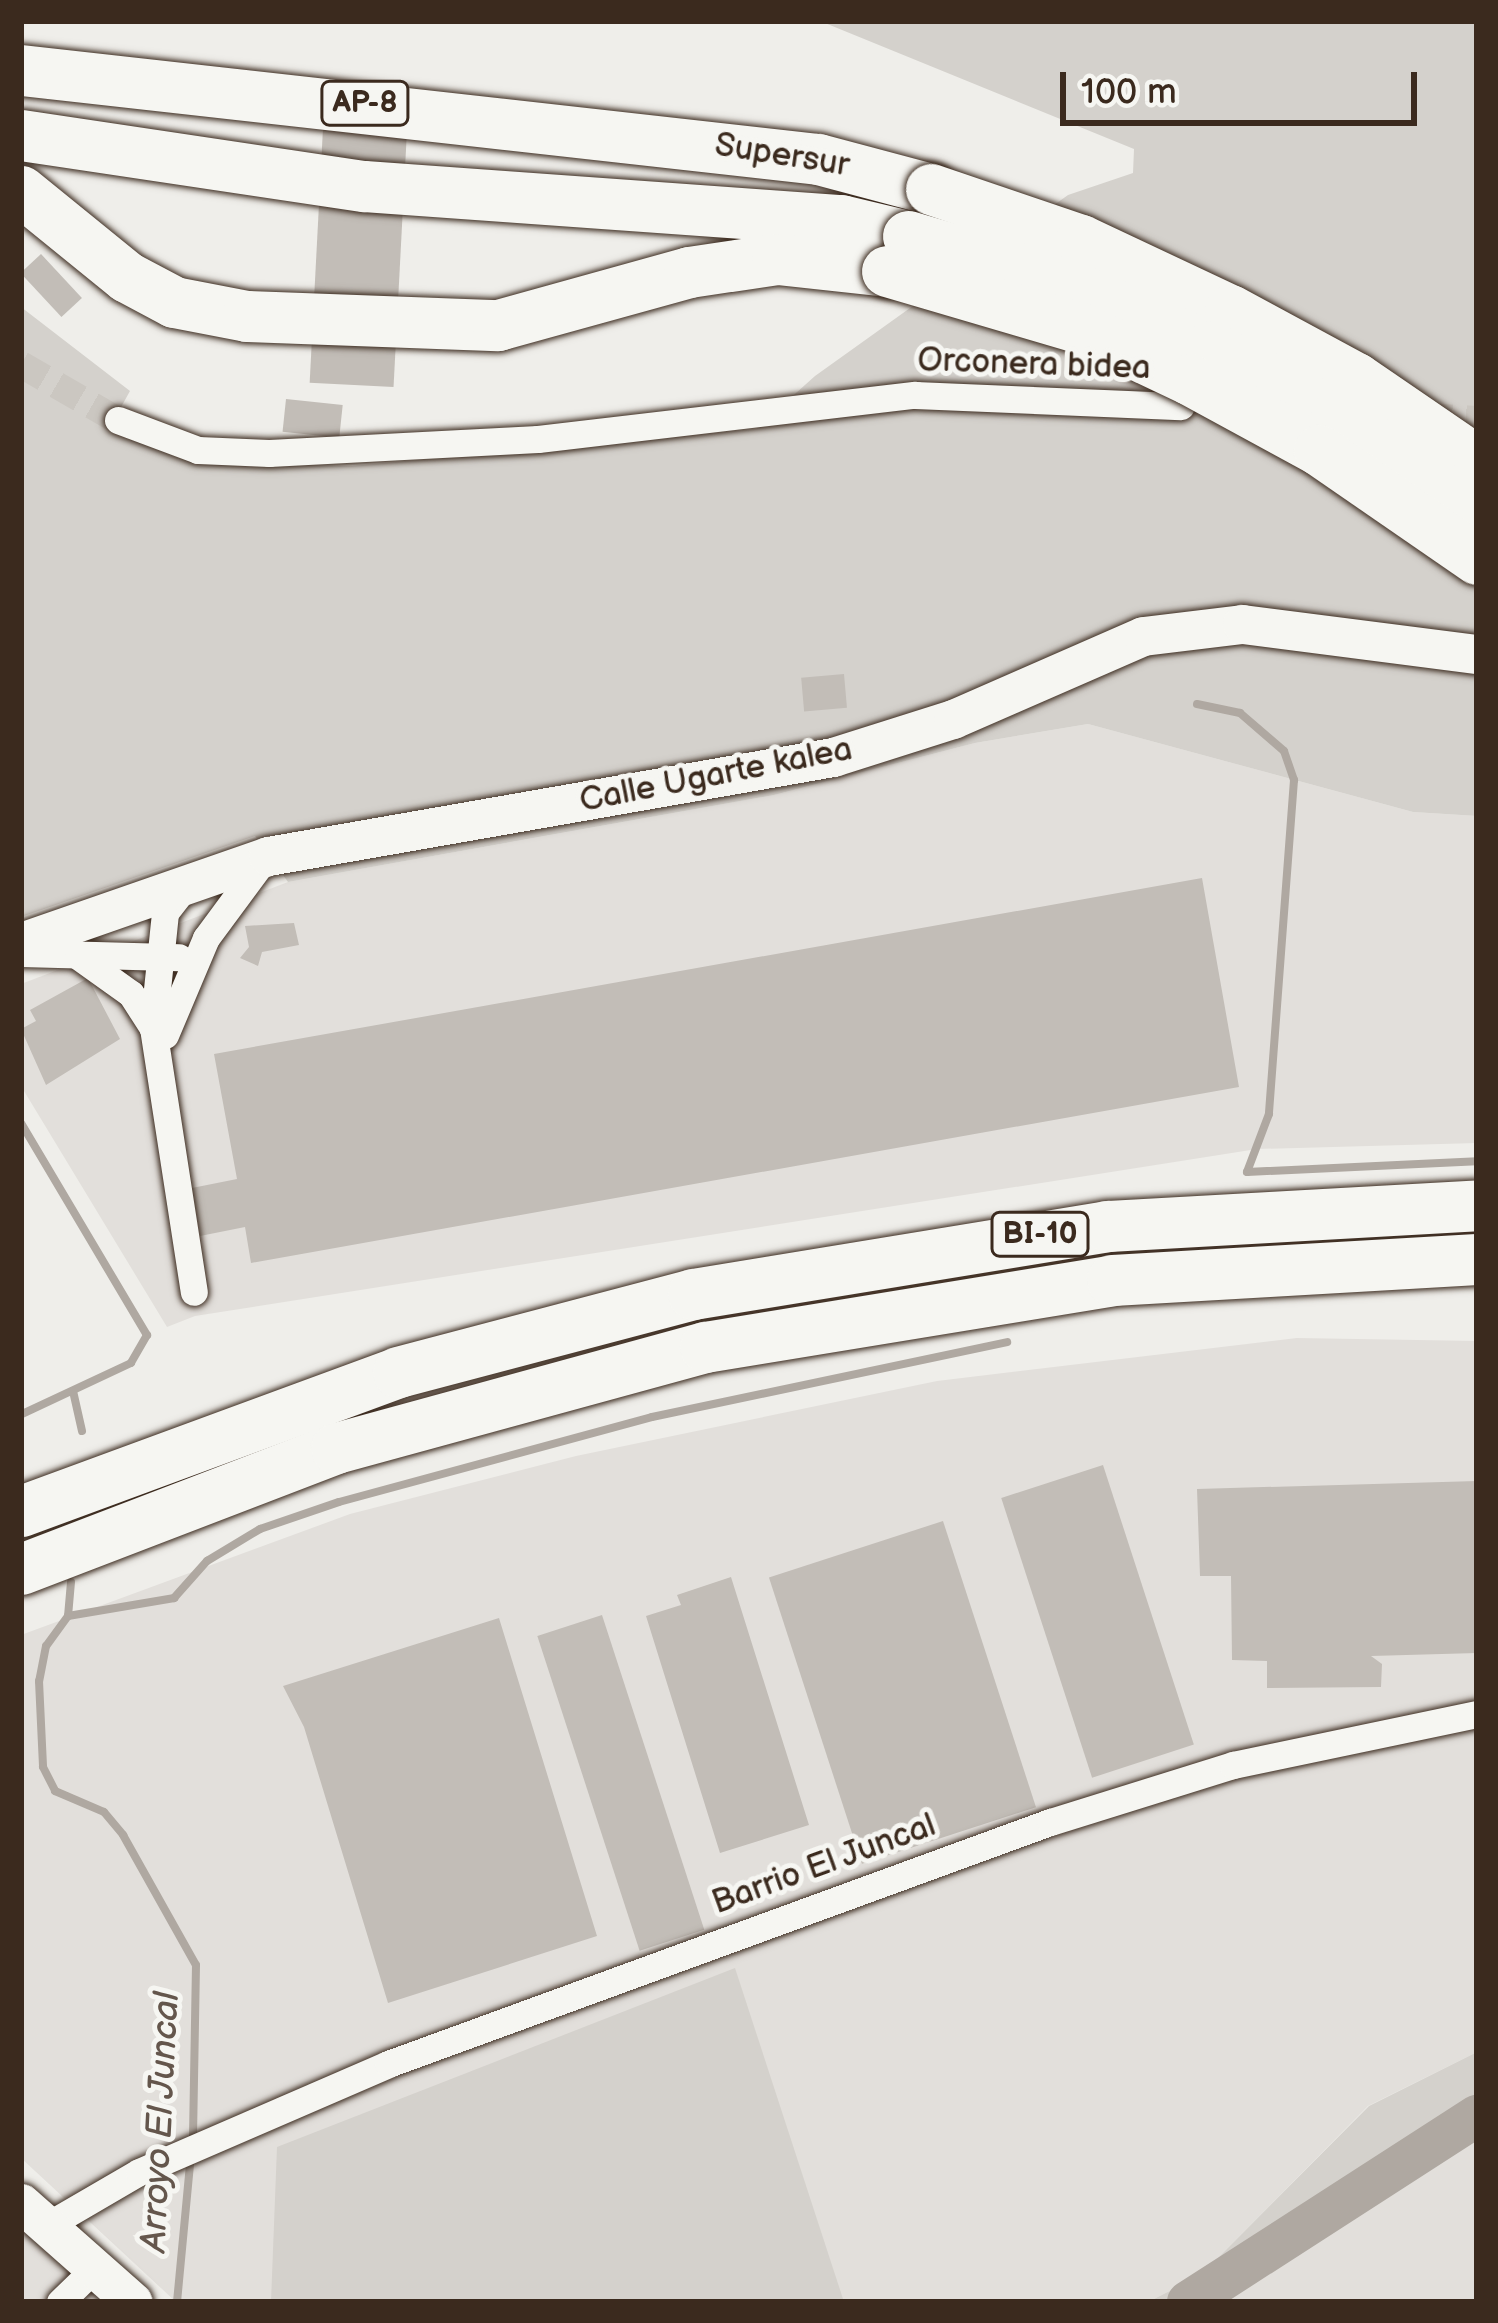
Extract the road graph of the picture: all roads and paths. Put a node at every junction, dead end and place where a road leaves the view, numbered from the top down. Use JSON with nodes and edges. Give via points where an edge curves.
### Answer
{"nodes":[{"id":1,"x":21,"y":70,"type":"edge"},
{"id":2,"x":21,"y":135,"type":"edge"},
{"id":3,"x":21,"y":191,"type":"edge"},
{"id":4,"x":897,"y":254,"type":"junction"},
{"id":5,"x":1181,"y":406,"type":"dead end"},
{"id":6,"x":118,"y":421,"type":"tunnel mouth"},
{"id":7,"x":1477,"y":461,"type":"edge"},
{"id":8,"x":1477,"y":512,"type":"edge"},
{"id":9,"x":1477,"y":559,"type":"edge"},
{"id":10,"x":1477,"y":654,"type":"edge"},
{"id":11,"x":252,"y":859,"type":"junction"},
{"id":12,"x":173,"y":896,"type":"junction"},
{"id":13,"x":94,"y":913,"type":"junction"},
{"id":14,"x":21,"y":942,"type":"edge"},
{"id":15,"x":201,"y":947,"type":"junction"},
{"id":16,"x":69,"y":951,"type":"junction"},
{"id":17,"x":21,"y":953,"type":"edge"},
{"id":18,"x":161,"y":957,"type":"junction"},
{"id":19,"x":153,"y":1028,"type":"junction"},
{"id":20,"x":158,"y":1068,"type":"junction"},
{"id":21,"x":1477,"y":1205,"type":"edge"},
{"id":22,"x":1477,"y":1259,"type":"edge"},
{"id":23,"x":194,"y":1292,"type":"dead end"},
{"id":24,"x":21,"y":1511,"type":"edge"},
{"id":25,"x":21,"y":1569,"type":"edge"},
{"id":26,"x":1477,"y":1714,"type":"edge"},
{"id":27,"x":34,"y":2214,"type":"edge"},
{"id":28,"x":95,"y":2268,"type":"junction"},
{"id":29,"x":60,"y":2302,"type":"edge"},
{"id":30,"x":134,"y":2302,"type":"edge"}],
"edges":[{"from":1,"to":7,"type":"highway","name":"Supersur","number":"AP-8","bridge":true,"via":[[796,156],[931,189],[1081,240],[1230,310],[1357,378]]},
{"from":2,"to":4,"type":"highway","name":"Supersur","via":[[364,186],[794,215]]},
{"from":3,"to":4,"type":"highway","via":[[127,277],[173,302],[248,316],[498,326],[689,272]]},
{"from":4,"to":8,"type":"highway","name":"Supersur","bridge":true,"via":[[1062,281],[1336,415]]},
{"from":4,"to":9,"type":"highway","bridge":true,"via":[[1190,379],[1319,450]]},
{"from":5,"to":6,"type":"street","name":"Orconera bidea","via":[[915,395],[538,439],[269,453],[198,450]]},
{"from":10,"to":11,"type":"street","name":"Calle Ugarte kalea","via":[[1242,624],[1197,626],[1143,636],[953,719],[833,757]]},
{"from":11,"to":12,"type":"street"},
{"from":11,"to":13,"type":"street","name":"Calle Ugarte kalea"},
{"from":11,"to":15,"type":"street"},
{"from":12,"to":13,"type":"street"},
{"from":12,"to":15,"type":"street","via":[[186,902]]},
{"from":12,"to":18,"type":"street"},
{"from":13,"to":14,"type":"street","name":"Calle Ugarte kalea"},
{"from":15,"to":18,"type":"street"},
{"from":15,"to":20,"type":"street","via":[[169,1014]]},
{"from":16,"to":17,"type":"street"},
{"from":16,"to":18,"type":"street"},
{"from":16,"to":19,"type":"street","via":[[115,979]]},
{"from":18,"to":19,"type":"street"},
{"from":19,"to":20,"type":"street"},
{"from":20,"to":23,"type":"street"},
{"from":21,"to":24,"type":"highway","number":"BI-10","via":[[1107,1226],[693,1294],[398,1372]]},
{"from":22,"to":25,"type":"highway","number":"BI-10","via":[[1112,1280],[704,1347],[356,1442]]},
{"from":26,"to":27,"type":"street","name":"Barrio El Juncal","via":[[1233,1766],[1050,1822],[488,2024]]},
{"from":27,"to":28,"type":"street"},
{"from":28,"to":29,"type":"street"},
{"from":28,"to":30,"type":"street"}]}
